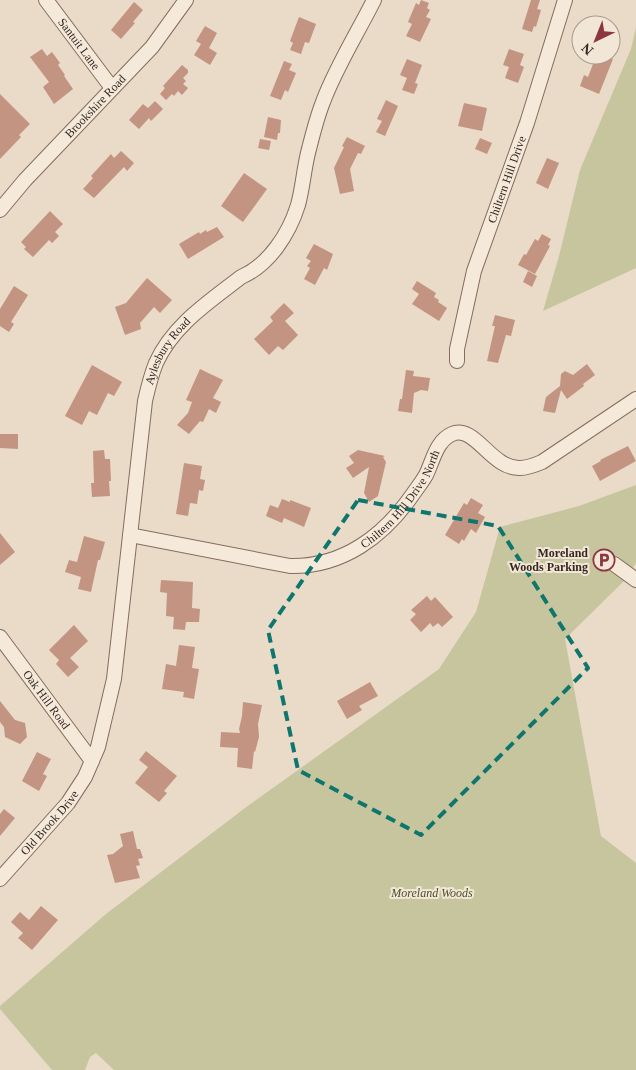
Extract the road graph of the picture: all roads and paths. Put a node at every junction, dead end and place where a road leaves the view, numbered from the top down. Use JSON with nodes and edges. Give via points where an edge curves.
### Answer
{"nodes":[{"id":1,"x":46,"y":0,"type":"edge"},
{"id":2,"x":186,"y":0,"type":"edge"},
{"id":3,"x":374,"y":0,"type":"edge"},
{"id":4,"x":565,"y":0,"type":"edge"},
{"id":5,"x":112,"y":88,"type":"junction"},
{"id":6,"x":0,"y":210,"type":"edge"},
{"id":7,"x":457,"y":361,"type":"dead end"},
{"id":8,"x":636,"y":399,"type":"edge"},
{"id":9,"x":130,"y":535,"type":"junction"},
{"id":10,"x":614,"y":564,"type":"dead end"},
{"id":11,"x":636,"y":580,"type":"edge"},
{"id":12,"x":0,"y":637,"type":"edge"},
{"id":13,"x":92,"y":761,"type":"junction"},
{"id":14,"x":0,"y":879,"type":"edge"}],
"edges":[{"from":1,"to":5,"type":"street","name":"Santuit Lane"},
{"from":2,"to":5,"type":"street","name":"Brookshire Road","via":[[152,47]]},
{"from":3,"to":9,"type":"street","name":"Aylesbury Road","via":[[323,100],[298,204],[280,242],[251,273],[241,277],[179,328],[156,363],[144,400]]},
{"from":4,"to":7,"type":"street","name":"Chiltern Hill Drive","via":[[527,123],[474,271]]},
{"from":5,"to":6,"type":"street","name":"Brookshire Road"},
{"from":8,"to":9,"type":"street","name":"Chiltern Hill Drive North","via":[[530,467],[507,466],[471,436],[454,433],[438,446],[426,476],[390,522],[360,548],[327,562],[290,566]]},
{"from":9,"to":13,"type":"street","name":"Aylesbury Road","via":[[114,679]]},
{"from":10,"to":11,"type":"street"},
{"from":12,"to":13,"type":"street","name":"Oak Hill Road"},
{"from":13,"to":14,"type":"street","name":"Old Brook Drive","via":[[78,791]]}]}
